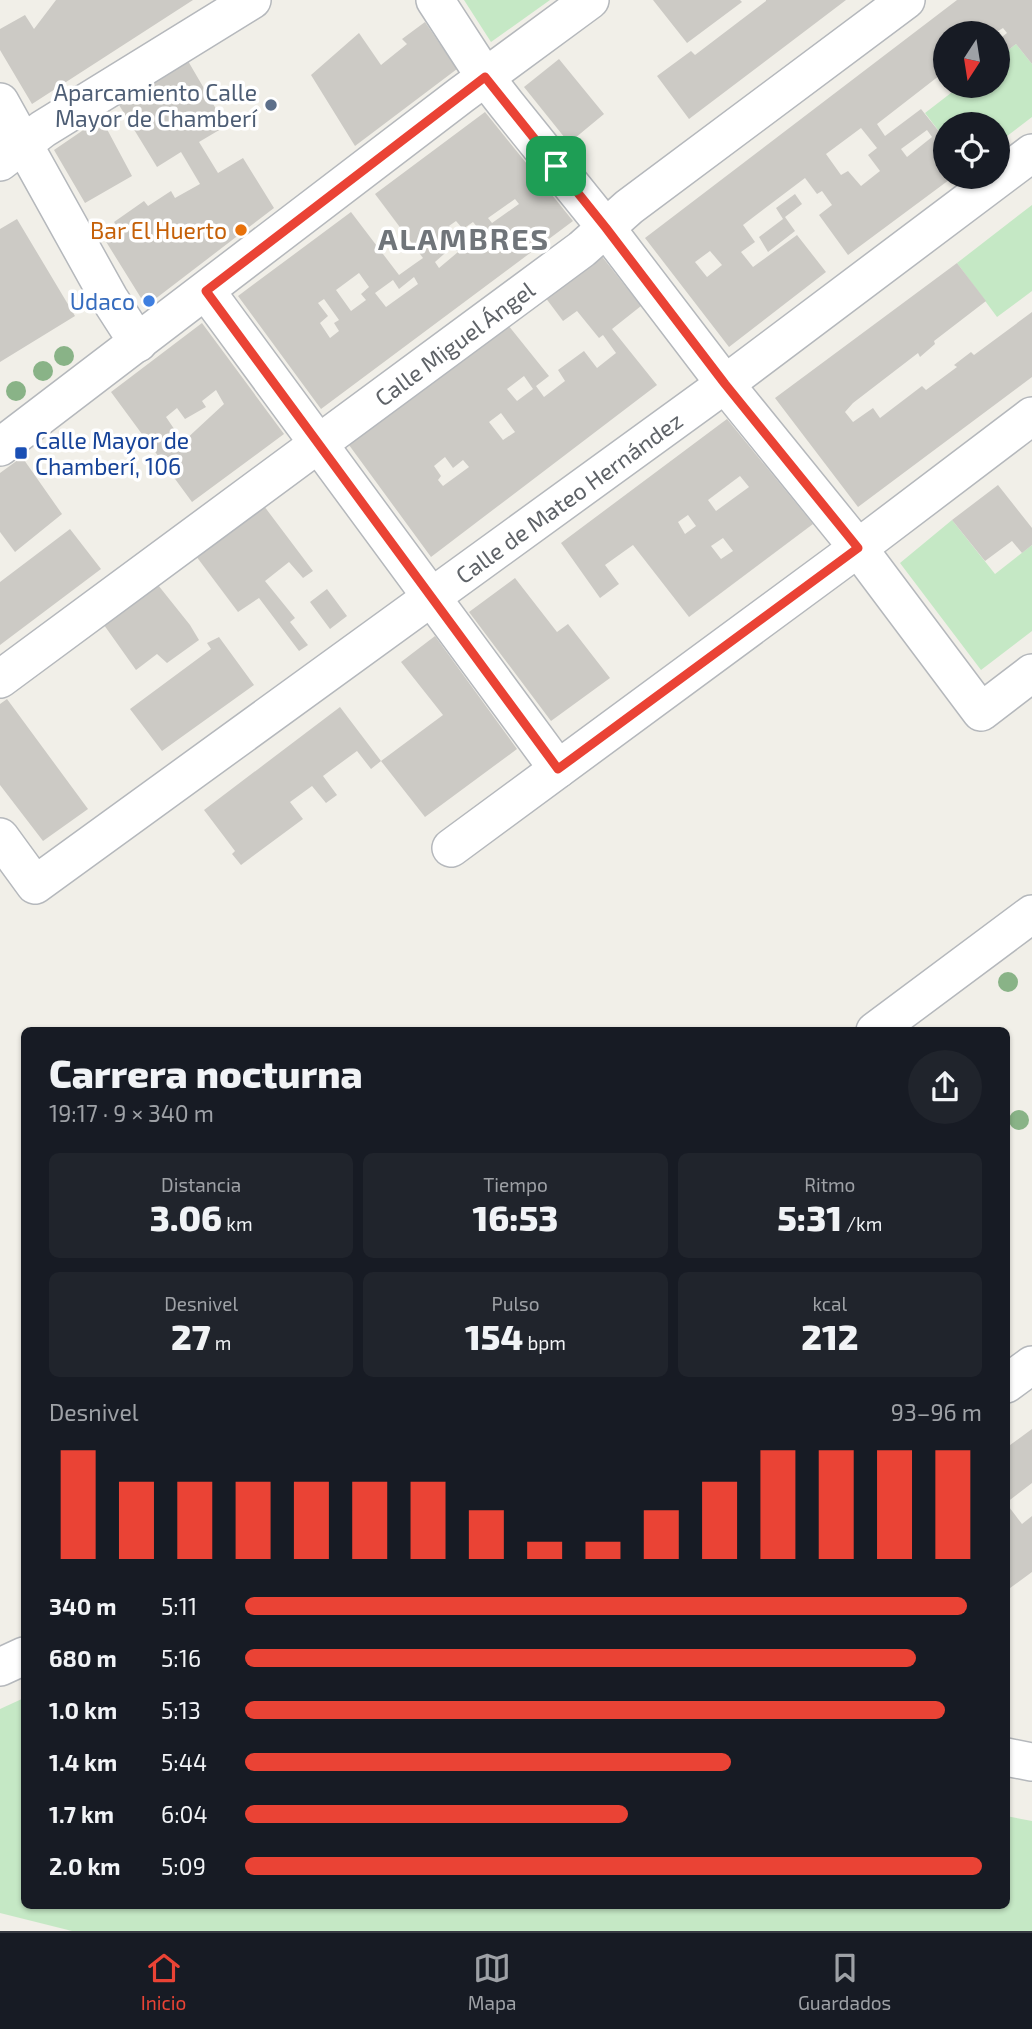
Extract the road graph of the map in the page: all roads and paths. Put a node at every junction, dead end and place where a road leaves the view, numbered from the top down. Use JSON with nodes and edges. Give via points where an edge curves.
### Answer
{"nodes":[{"id":1,"x":252,"y":0,"type":"edge"},
{"id":2,"x":435,"y":0,"type":"edge"},
{"id":3,"x":590,"y":0,"type":"edge"},
{"id":4,"x":906,"y":0,"type":"edge"},
{"id":5,"x":485,"y":77,"type":"junction"},
{"id":6,"x":0,"y":102,"type":"edge"},
{"id":7,"x":12,"y":153,"type":"edge"},
{"id":8,"x":1032,"y":153,"type":"edge"},
{"id":9,"x":606,"y":228,"type":"junction"},
{"id":10,"x":206,"y":291,"type":"junction"},
{"id":11,"x":138,"y":343,"type":"junction"},
{"id":12,"x":725,"y":384,"type":"junction"},
{"id":13,"x":1032,"y":416,"type":"edge"},
{"id":14,"x":320,"y":444,"type":"junction"},
{"id":15,"x":0,"y":447,"type":"edge"},
{"id":16,"x":858,"y":548,"type":"junction"},
{"id":17,"x":431,"y":597,"type":"junction"},
{"id":18,"x":1032,"y":673,"type":"edge"},
{"id":19,"x":0,"y":679,"type":"edge"},
{"id":20,"x":558,"y":769,"type":"junction"},
{"id":21,"x":0,"y":837,"type":"edge"},
{"id":22,"x":451,"y":848,"type":"dead end"},
{"id":23,"x":1032,"y":914,"type":"edge"},
{"id":24,"x":880,"y":1027,"type":"edge"},
{"id":25,"x":1032,"y":1365,"type":"edge"},
{"id":26,"x":1010,"y":1381,"type":"edge"},
{"id":27,"x":21,"y":1657,"type":"edge"},
{"id":28,"x":0,"y":1667,"type":"edge"},
{"id":29,"x":1010,"y":1757,"type":"edge"},
{"id":30,"x":1032,"y":1762,"type":"edge"}],
"edges":[{"from":1,"to":7,"type":"street","via":[[43,129]]},
{"from":2,"to":5,"type":"street"},
{"from":3,"to":5,"type":"street"},
{"from":4,"to":9,"type":"street","name":"Calle Miguel Ángel"},
{"from":5,"to":9,"type":"street"},
{"from":5,"to":10,"type":"street"},
{"from":6,"to":7,"type":"street"},
{"from":7,"to":11,"type":"street"},
{"from":8,"to":12,"type":"street","name":"Calle de Mateo Hernández"},
{"from":9,"to":12,"type":"street"},
{"from":9,"to":14,"type":"street","name":"Calle Miguel Ángel"},
{"from":10,"to":11,"type":"street"},
{"from":10,"to":14,"type":"street"},
{"from":11,"to":15,"type":"street"},
{"from":12,"to":16,"type":"street"},
{"from":12,"to":17,"type":"street","name":"Calle de Mateo Hernández"},
{"from":13,"to":16,"type":"street"},
{"from":14,"to":17,"type":"street"},
{"from":14,"to":19,"type":"street","name":"Calle Miguel Ángel"},
{"from":16,"to":18,"type":"street","via":[[981,712]]},
{"from":16,"to":20,"type":"street"},
{"from":17,"to":20,"type":"street"},
{"from":17,"to":21,"type":"street","name":"Calle de Mateo Hernández","via":[[35,885]]},
{"from":20,"to":22,"type":"street"},
{"from":23,"to":24,"type":"street"},
{"from":25,"to":26,"type":"street"},
{"from":27,"to":28,"type":"street"},
{"from":29,"to":30,"type":"street"}]}
